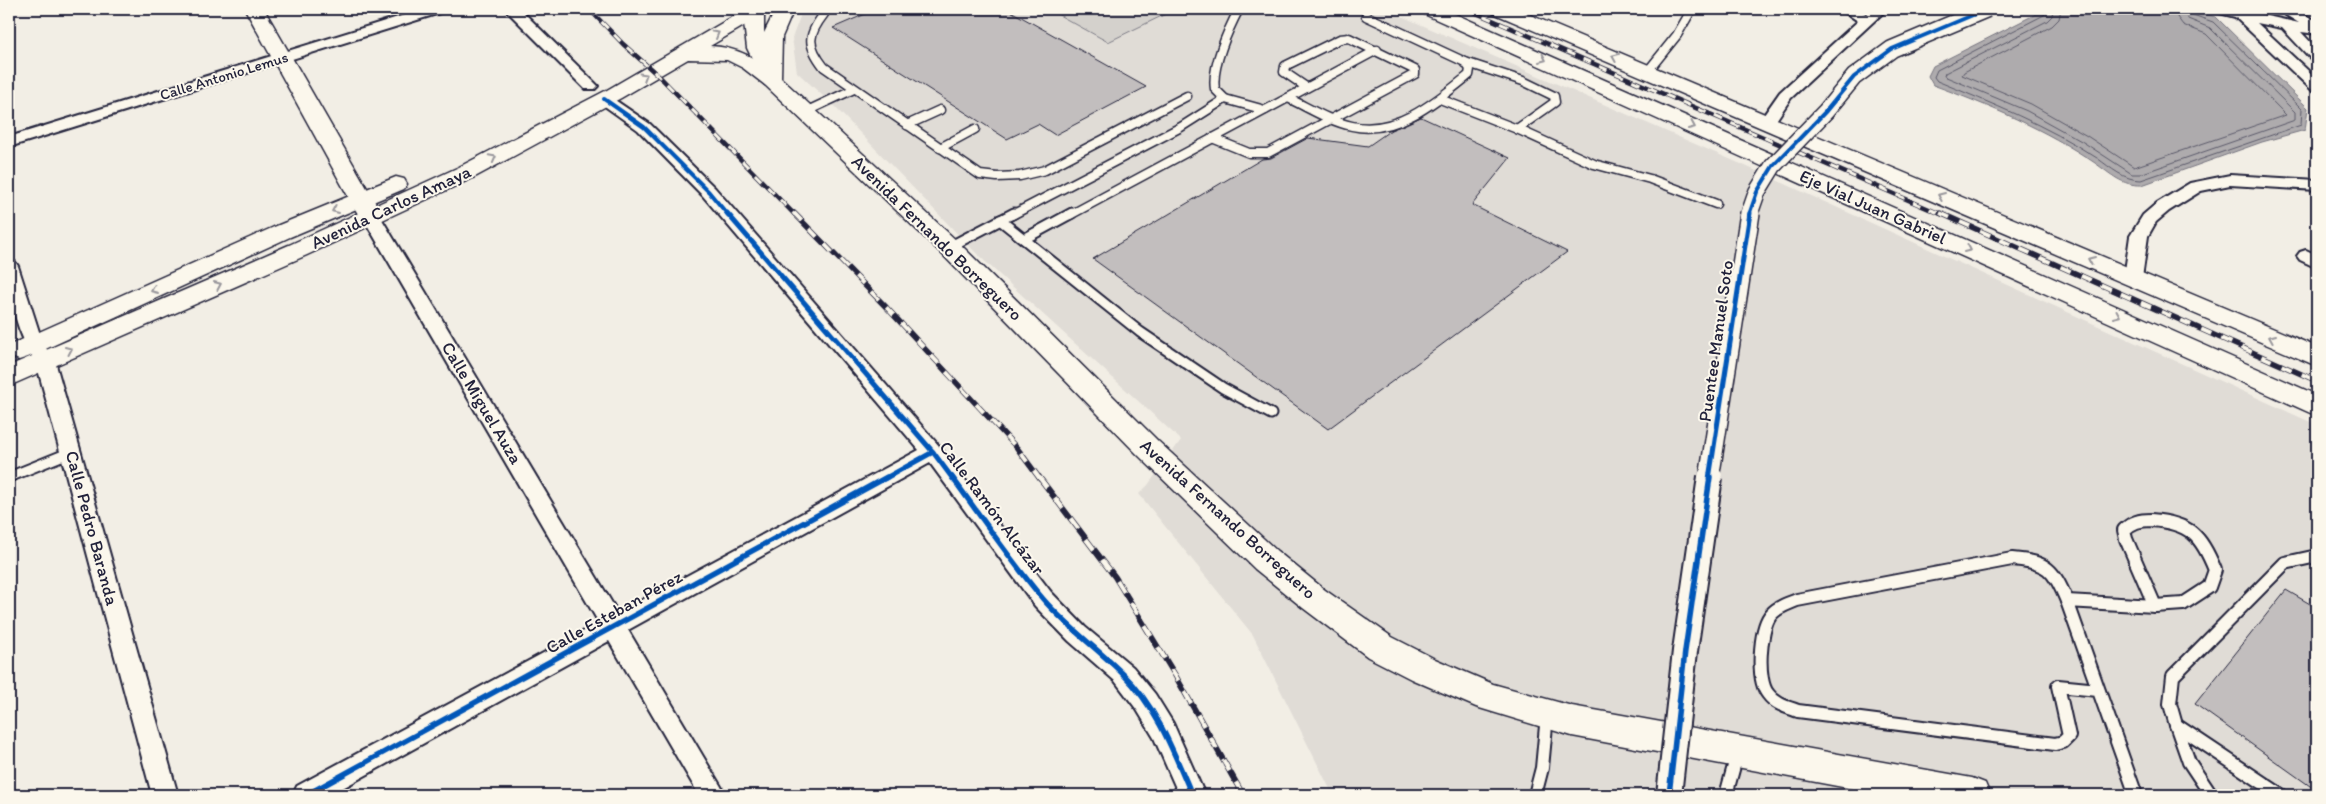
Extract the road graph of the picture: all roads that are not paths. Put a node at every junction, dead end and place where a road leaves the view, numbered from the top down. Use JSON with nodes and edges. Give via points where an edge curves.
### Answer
{"nodes":[{"id":1,"x":254,"y":9,"type":"edge"},
{"id":2,"x":438,"y":9,"type":"edge"},
{"id":3,"x":512,"y":9,"type":"edge"},
{"id":4,"x":785,"y":9,"type":"edge"},
{"id":5,"x":1239,"y":9,"type":"edge"},
{"id":6,"x":1412,"y":9,"type":"edge"},
{"id":7,"x":1429,"y":9,"type":"edge"},
{"id":8,"x":1500,"y":9,"type":"edge"},
{"id":9,"x":1520,"y":9,"type":"edge"},
{"id":10,"x":1692,"y":9,"type":"edge"},
{"id":11,"x":1847,"y":9,"type":"edge"},
{"id":12,"x":1880,"y":9,"type":"edge"},
{"id":13,"x":1988,"y":9,"type":"edge"},
{"id":14,"x":2221,"y":9,"type":"edge"},
{"id":15,"x":2283,"y":9,"type":"edge"},
{"id":16,"x":757,"y":10,"type":"edge"},
{"id":17,"x":824,"y":14,"type":"dead end"},
{"id":18,"x":710,"y":16,"type":"dead end"},
{"id":19,"x":1366,"y":16,"type":"dead end"},
{"id":20,"x":2241,"y":16,"type":"junction"},
{"id":21,"x":1866,"y":20,"type":"junction"},
{"id":22,"x":2288,"y":26,"type":"junction"},
{"id":23,"x":2317,"y":26,"type":"edge"},
{"id":24,"x":2317,"y":30,"type":"edge"},
{"id":25,"x":1499,"y":39,"type":"junction"},
{"id":26,"x":1586,"y":45,"type":"junction"},
{"id":27,"x":1377,"y":50,"type":"junction"},
{"id":28,"x":683,"y":53,"type":"junction"},
{"id":29,"x":2317,"y":57,"type":"edge"},
{"id":30,"x":281,"y":58,"type":"junction"},
{"id":31,"x":1465,"y":62,"type":"junction"},
{"id":32,"x":1648,"y":71,"type":"junction"},
{"id":33,"x":772,"y":81,"type":"junction"},
{"id":34,"x":1306,"y":87,"type":"junction"},
{"id":35,"x":2317,"y":87,"type":"edge"},
{"id":36,"x":854,"y":89,"type":"junction"},
{"id":37,"x":597,"y":92,"type":"junction"},
{"id":38,"x":1186,"y":96,"type":"dead end"},
{"id":39,"x":1288,"y":98,"type":"junction"},
{"id":40,"x":1225,"y":99,"type":"junction"},
{"id":41,"x":1440,"y":99,"type":"junction"},
{"id":42,"x":940,"y":110,"type":"dead end"},
{"id":43,"x":1265,"y":110,"type":"junction"},
{"id":44,"x":805,"y":112,"type":"junction"},
{"id":45,"x":1332,"y":119,"type":"junction"},
{"id":46,"x":1767,"y":122,"type":"junction"},
{"id":47,"x":907,"y":125,"type":"junction"},
{"id":48,"x":975,"y":129,"type":"dead end"},
{"id":49,"x":1517,"y":129,"type":"junction"},
{"id":50,"x":1212,"y":138,"type":"junction"},
{"id":51,"x":9,"y":142,"type":"edge"},
{"id":52,"x":940,"y":148,"type":"junction"},
{"id":53,"x":2317,"y":185,"type":"edge"},
{"id":54,"x":1716,"y":204,"type":"dead end"},
{"id":55,"x":367,"y":207,"type":"junction"},
{"id":56,"x":1000,"y":220,"type":"junction"},
{"id":57,"x":1024,"y":239,"type":"junction"},
{"id":58,"x":950,"y":247,"type":"junction"},
{"id":59,"x":9,"y":266,"type":"edge"},
{"id":60,"x":2132,"y":278,"type":"junction"},
{"id":61,"x":40,"y":353,"type":"junction"},
{"id":62,"x":9,"y":356,"type":"edge"},
{"id":63,"x":2317,"y":357,"type":"edge"},
{"id":64,"x":9,"y":377,"type":"edge"},
{"id":65,"x":2317,"y":406,"type":"edge"},
{"id":66,"x":1271,"y":414,"type":"dead end"},
{"id":67,"x":71,"y":452,"type":"junction"},
{"id":68,"x":933,"y":452,"type":"junction"},
{"id":69,"x":9,"y":477,"type":"edge"},
{"id":70,"x":2317,"y":556,"type":"edge"},
{"id":71,"x":2067,"y":601,"type":"junction"},
{"id":72,"x":2155,"y":606,"type":"junction"},
{"id":73,"x":614,"y":628,"type":"junction"},
{"id":74,"x":2098,"y":690,"type":"junction"},
{"id":75,"x":1547,"y":714,"type":"junction"},
{"id":76,"x":2176,"y":725,"type":"junction"},
{"id":77,"x":1738,"y":752,"type":"junction"},
{"id":78,"x":165,"y":795,"type":"edge"},
{"id":79,"x":306,"y":795,"type":"edge"},
{"id":80,"x":713,"y":795,"type":"edge"},
{"id":81,"x":1192,"y":795,"type":"edge"},
{"id":82,"x":1535,"y":795,"type":"edge"},
{"id":83,"x":1669,"y":795,"type":"edge"},
{"id":84,"x":1726,"y":795,"type":"edge"},
{"id":85,"x":1972,"y":795,"type":"edge"},
{"id":86,"x":2136,"y":795,"type":"edge"},
{"id":87,"x":2211,"y":795,"type":"edge"},
{"id":88,"x":2282,"y":795,"type":"edge"}],
"edges":[{"from":1,"to":30,"type":"main road","name":"Calle Miguel Auza"},
{"from":2,"to":30,"type":"street","name":"Calle Antonio Lemus"},
{"from":3,"to":37,"type":"street","name":"Calle Ramón Alcázar"},
{"from":4,"to":33,"type":"main road","via":[[772,37]]},
{"from":5,"to":40,"type":"lane","via":[[1222,48],[1214,85],[1217,94]]},
{"from":6,"to":25,"type":"main road"},
{"from":7,"to":25,"type":"main road","name":"Eje Vial Juan Gabriel"},
{"from":8,"to":26,"type":"main road","name":"Eje Vial Juan Gabriel"},
{"from":9,"to":26,"type":"main road"},
{"from":10,"to":32,"type":"lane","via":[[1677,35]]},
{"from":11,"to":21,"type":"street"},
{"from":12,"to":21,"type":"street"},
{"from":13,"to":83,"type":"street","name":"Puentee Manuel Soto","bridge":true,"via":[[1892,49],[1872,62],[1854,77],[1773,166],[1757,192],[1747,222],[1708,488]]},
{"from":14,"to":20,"type":"street"},
{"from":15,"to":23,"type":"street"},
{"from":28,"to":16,"type":"main road","name":"Avenida Carlos Amaya","one_way":true},
{"from":16,"to":33,"type":"main road","via":[[753,28],[756,53]]},
{"from":17,"to":36,"type":"lane","via":[[812,29],[810,40],[814,55],[824,67]]},
{"from":18,"to":37,"type":"main road","name":"Avenida Carlos Amaya"},
{"from":19,"to":31,"type":"lane"},
{"from":20,"to":22,"type":"street"},
{"from":20,"to":35,"type":"street"},
{"from":21,"to":46,"type":"street","via":[[1785,95]]},
{"from":22,"to":24,"type":"street"},
{"from":22,"to":29,"type":"street"},
{"from":25,"to":65,"type":"main road","name":"Eje Vial Juan Gabriel","one_way":true},
{"from":32,"to":26,"type":"main road","name":"Eje Vial Juan Gabriel","one_way":true},
{"from":27,"to":34,"type":"lane"},
{"from":27,"to":34,"type":"lane","via":[[1356,40],[1340,39],[1285,66],[1284,72]]},
{"from":27,"to":45,"type":"lane","via":[[1412,68],[1415,74]]},
{"from":28,"to":33,"type":"main road","via":[[719,52],[738,56]]},
{"from":37,"to":28,"type":"main road","name":"Avenida Carlos Amaya","one_way":true},
{"from":30,"to":51,"type":"street","name":"Calle Antonio Lemus"},
{"from":30,"to":55,"type":"main road","name":"Calle Miguel Auza"},
{"from":31,"to":41,"type":"lane","via":[[1470,69],[1469,75]]},
{"from":31,"to":49,"type":"lane","via":[[1523,81],[1554,96],[1555,102]]},
{"from":32,"to":46,"type":"main road","name":"Eje Vial Juan Gabriel"},
{"from":33,"to":44,"type":"main road","name":"Avenida Fernando Borreguero"},
{"from":34,"to":39,"type":"lane"},
{"from":36,"to":44,"type":"lane"},
{"from":36,"to":47,"type":"lane"},
{"from":37,"to":55,"type":"main road","name":"Avenida Carlos Amaya","via":[[467,172]]},
{"from":37,"to":68,"type":"street","name":"Calle Ramón Alcázar","via":[[644,127],[709,192]]},
{"from":38,"to":52,"type":"lane","via":[[1045,170],[1023,176],[1000,179],[980,175]]},
{"from":39,"to":43,"type":"lane"},
{"from":39,"to":45,"type":"lane"},
{"from":40,"to":43,"type":"lane"},
{"from":40,"to":56,"type":"lane","via":[[1181,127]]},
{"from":41,"to":45,"type":"lane","via":[[1381,127],[1354,127]]},
{"from":41,"to":49,"type":"lane"},
{"from":42,"to":47,"type":"lane"},
{"from":43,"to":50,"type":"lane"},
{"from":44,"to":58,"type":"main road","name":"Avenida Fernando Borreguero"},
{"from":45,"to":50,"type":"lane","via":[[1268,153],[1249,153]]},
{"from":60,"to":46,"type":"main road","name":"Eje Vial Juan Gabriel","one_way":true},
{"from":47,"to":52,"type":"lane"},
{"from":48,"to":52,"type":"lane"},
{"from":49,"to":54,"type":"lane","via":[[1594,164],[1650,179]]},
{"from":50,"to":57,"type":"lane"},
{"from":53,"to":60,"type":"street","via":[[2230,180],[2196,187],[2149,219],[2139,236]]},
{"from":55,"to":61,"type":"main road","name":"Avenida Carlos Amaya","via":[[289,254]]},
{"from":55,"to":73,"type":"street","name":"Calle Miguel Auza"},
{"from":56,"to":57,"type":"lane"},
{"from":56,"to":58,"type":"lane"},
{"from":57,"to":66,"type":"lane","via":[[1140,332],[1223,388]]},
{"from":58,"to":75,"type":"main road","name":"Avenida Fernando Borreguero","via":[[1148,448],[1266,560],[1314,599],[1380,647],[1423,669],[1488,696]]},
{"from":59,"to":61,"type":"street","name":"Calle Pedro Baranda"},
{"from":63,"to":60,"type":"main road","name":"Eje Vial Juan Gabriel","one_way":true},
{"from":61,"to":62,"type":"main road","name":"Avenida Carlos Amaya"},
{"from":61,"to":64,"type":"main road","name":"Avenida Carlos Amaya"},
{"from":61,"to":67,"type":"street","name":"Calle Pedro Baranda"},
{"from":67,"to":69,"type":"lane"},
{"from":67,"to":78,"type":"street","name":"Calle Pedro Baranda"},
{"from":68,"to":73,"type":"street","name":"Calle Esteban Pérez"},
{"from":68,"to":81,"type":"street","name":"Calle Ramón Alcázar","via":[[1043,599],[1077,634],[1124,674],[1146,702],[1164,732]]},
{"from":70,"to":76,"type":"lane","via":[[2285,563],[2173,676],[2170,704]]},
{"from":71,"to":72,"type":"lane"},
{"from":71,"to":74,"type":"lane"},
{"from":71,"to":74,"type":"lane","via":[[2050,568],[2033,560],[2012,559],[1797,600],[1770,616],[1763,635],[1761,682],[1777,704],[1798,712],[2055,744],[2069,736],[2058,686]]},
{"from":72,"to":72,"type":"lane","via":[[2183,604],[2197,596],[2210,587],[2215,570],[2198,536],[2188,526],[2171,520],[2141,520],[2129,524],[2124,530]]},
{"from":73,"to":79,"type":"street","name":"Calle Esteban Pérez"},
{"from":73,"to":80,"type":"street","name":"Calle Miguel Auza"},
{"from":74,"to":86,"type":"lane"},
{"from":75,"to":77,"type":"main road","name":"Avenida Fernando Borreguero"},
{"from":75,"to":82,"type":"lane","via":[[1542,768]]},
{"from":76,"to":87,"type":"lane","via":[[2189,762]]},
{"from":76,"to":88,"type":"lane"},
{"from":77,"to":84,"type":"lane"},
{"from":77,"to":85,"type":"main road","name":"Avenida Fernando Borreguero"}]}
